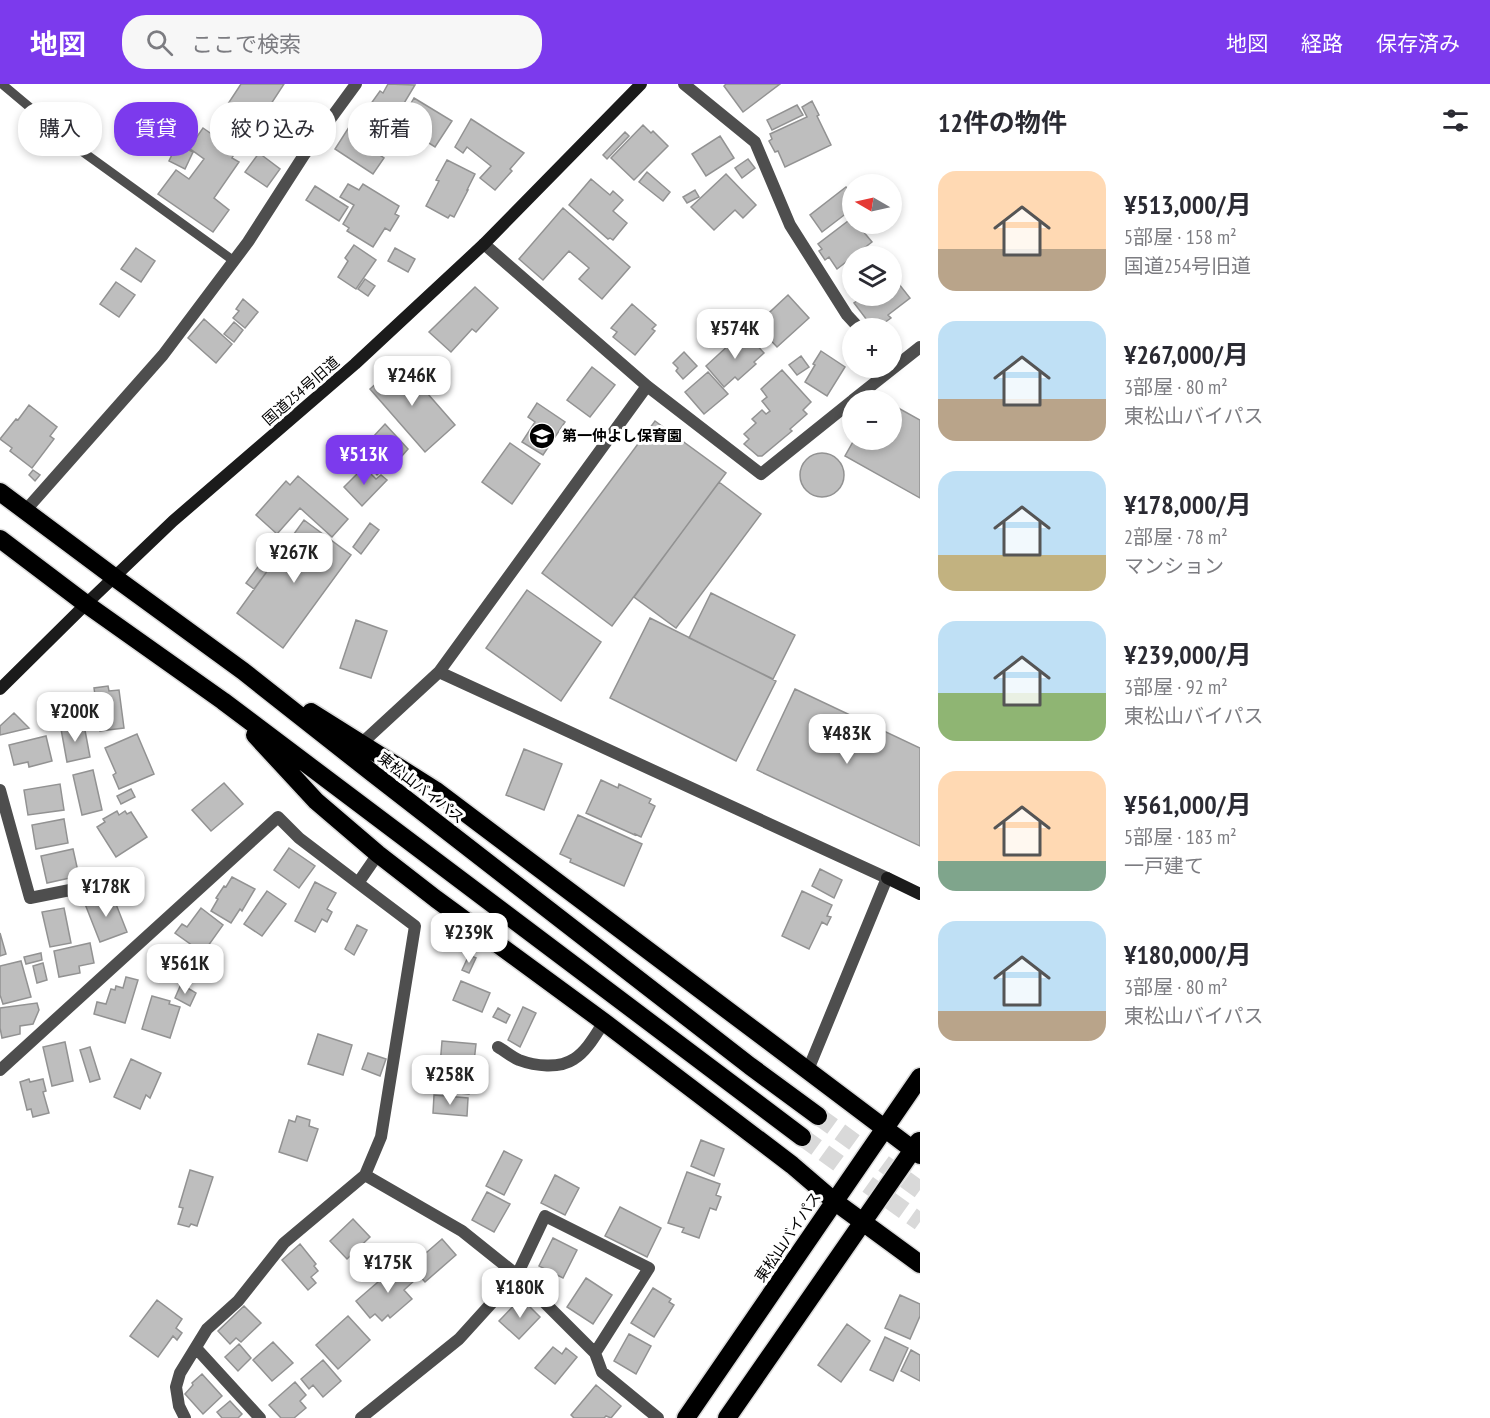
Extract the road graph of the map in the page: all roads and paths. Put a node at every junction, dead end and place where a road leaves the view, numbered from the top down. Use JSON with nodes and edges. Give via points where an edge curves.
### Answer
{"nodes":[{"id":1,"x":2,"y":84,"type":"edge"},
{"id":2,"x":356,"y":84,"type":"edge"},
{"id":3,"x":641,"y":84,"type":"edge"},
{"id":4,"x":684,"y":84,"type":"edge"},
{"id":5,"x":484,"y":244,"type":"junction"},
{"id":6,"x":234,"y":261,"type":"junction"},
{"id":7,"x":850,"y":318,"type":"edge"},
{"id":8,"x":920,"y":347,"type":"edge"},
{"id":9,"x":902,"y":357,"type":"edge"},
{"id":10,"x":876,"y":378,"type":"edge"},
{"id":11,"x":647,"y":386,"type":"junction"},
{"id":12,"x":864,"y":390,"type":"edge"},
{"id":13,"x":842,"y":409,"type":"edge"},
{"id":14,"x":0,"y":492,"type":"edge"},
{"id":15,"x":25,"y":511,"type":"junction"},
{"id":16,"x":0,"y":539,"type":"edge"},
{"id":17,"x":114,"y":577,"type":"junction"},
{"id":18,"x":86,"y":604,"type":"junction"},
{"id":19,"x":243,"y":671,"type":"junction"},
{"id":20,"x":439,"y":672,"type":"junction"},
{"id":21,"x":0,"y":689,"type":"edge"},
{"id":22,"x":223,"y":701,"type":"junction"},
{"id":23,"x":362,"y":743,"type":"junction"},
{"id":24,"x":0,"y":790,"type":"edge"},
{"id":25,"x":378,"y":854,"type":"junction"},
{"id":26,"x":887,"y":878,"type":"junction"},
{"id":27,"x":111,"y":882,"type":"dead end"},
{"id":28,"x":358,"y":883,"type":"junction"},
{"id":29,"x":920,"y":894,"type":"edge"},
{"id":30,"x":604,"y":1022,"type":"junction"},
{"id":31,"x":498,"y":1047,"type":"dead end"},
{"id":32,"x":0,"y":1070,"type":"edge"},
{"id":33,"x":808,"y":1070,"type":"junction"},
{"id":34,"x":920,"y":1077,"type":"edge"},
{"id":35,"x":818,"y":1116,"type":"tunnel mouth"},
{"id":36,"x":885,"y":1129,"type":"junction"},
{"id":37,"x":802,"y":1137,"type":"tunnel mouth"},
{"id":38,"x":918,"y":1148,"type":"edge"},
{"id":39,"x":365,"y":1175,"type":"junction"},
{"id":40,"x":834,"y":1201,"type":"junction"},
{"id":41,"x":863,"y":1222,"type":"junction"},
{"id":42,"x":920,"y":1264,"type":"edge"},
{"id":43,"x":517,"y":1275,"type":"junction"},
{"id":44,"x":196,"y":1348,"type":"junction"},
{"id":45,"x":595,"y":1353,"type":"junction"},
{"id":46,"x":185,"y":1418,"type":"edge"},
{"id":47,"x":260,"y":1418,"type":"edge"},
{"id":48,"x":362,"y":1418,"type":"edge"},
{"id":49,"x":658,"y":1418,"type":"edge"},
{"id":50,"x":686,"y":1418,"type":"edge"},
{"id":51,"x":727,"y":1418,"type":"edge"}],
"edges":[{"from":1,"to":6,"type":"lane","via":[[83,152]]},
{"from":2,"to":6,"type":"street","via":[[304,154]]},
{"from":3,"to":5,"type":"street","name":"国道254号旧道"},
{"from":4,"to":7,"type":"street","via":[[755,142],[790,225]]},
{"from":5,"to":11,"type":"street"},
{"from":5,"to":17,"type":"street","name":"国道254号旧道"},
{"from":6,"to":15,"type":"street","via":[[163,355]]},
{"from":8,"to":9,"type":"street"},
{"from":10,"to":12,"type":"street"},
{"from":11,"to":13,"type":"street","via":[[761,474]]},
{"from":11,"to":20,"type":"street"},
{"from":14,"to":15,"type":"highway","name":"東松山バイパス"},
{"from":15,"to":17,"type":"highway","name":"東松山バイパス"},
{"from":16,"to":18,"type":"highway"},
{"from":17,"to":18,"type":"street","name":"国道254号旧道"},
{"from":17,"to":19,"type":"highway","name":"東松山バイパス"},
{"from":18,"to":21,"type":"street","name":"国道254号旧道"},
{"from":18,"to":22,"type":"highway"},
{"from":19,"to":23,"type":"highway"},
{"from":19,"to":35,"type":"highway","name":"東松山バイパス"},
{"from":20,"to":23,"type":"street"},
{"from":20,"to":26,"type":"street"},
{"from":22,"to":25,"type":"highway","via":[[316,801]]},
{"from":22,"to":37,"type":"highway"},
{"from":23,"to":33,"type":"highway","via":[[435,790]]},
{"from":24,"to":27,"type":"street","via":[[30,898]]},
{"from":25,"to":28,"type":"street"},
{"from":25,"to":30,"type":"highway"},
{"from":26,"to":29,"type":"street"},
{"from":26,"to":33,"type":"street"},
{"from":28,"to":32,"type":"street","via":[[278,817]]},
{"from":28,"to":39,"type":"street","via":[[415,926],[381,1137]]},
{"from":30,"to":31,"type":"street","via":[[574,1059],[560,1065],[518,1059]]},
{"from":30,"to":40,"type":"highway"},
{"from":33,"to":36,"type":"highway"},
{"from":34,"to":36,"type":"highway","name":"東松山バイパス"},
{"from":36,"to":38,"type":"highway"},
{"from":36,"to":40,"type":"highway","name":"東松山バイパス"},
{"from":38,"to":41,"type":"highway"},
{"from":39,"to":43,"type":"street","via":[[462,1231]]},
{"from":39,"to":44,"type":"street","via":[[284,1243],[238,1301],[207,1329]]},
{"from":40,"to":41,"type":"highway"},
{"from":40,"to":50,"type":"highway","name":"東松山バイパス"},
{"from":41,"to":42,"type":"highway"},
{"from":41,"to":51,"type":"highway"},
{"from":43,"to":45,"type":"street"},
{"from":43,"to":45,"type":"street","via":[[545,1216],[649,1268]]},
{"from":43,"to":48,"type":"street","via":[[459,1339]]},
{"from":44,"to":46,"type":"street","via":[[176,1387]]},
{"from":44,"to":47,"type":"street"},
{"from":45,"to":49,"type":"street","via":[[602,1372]]}]}
